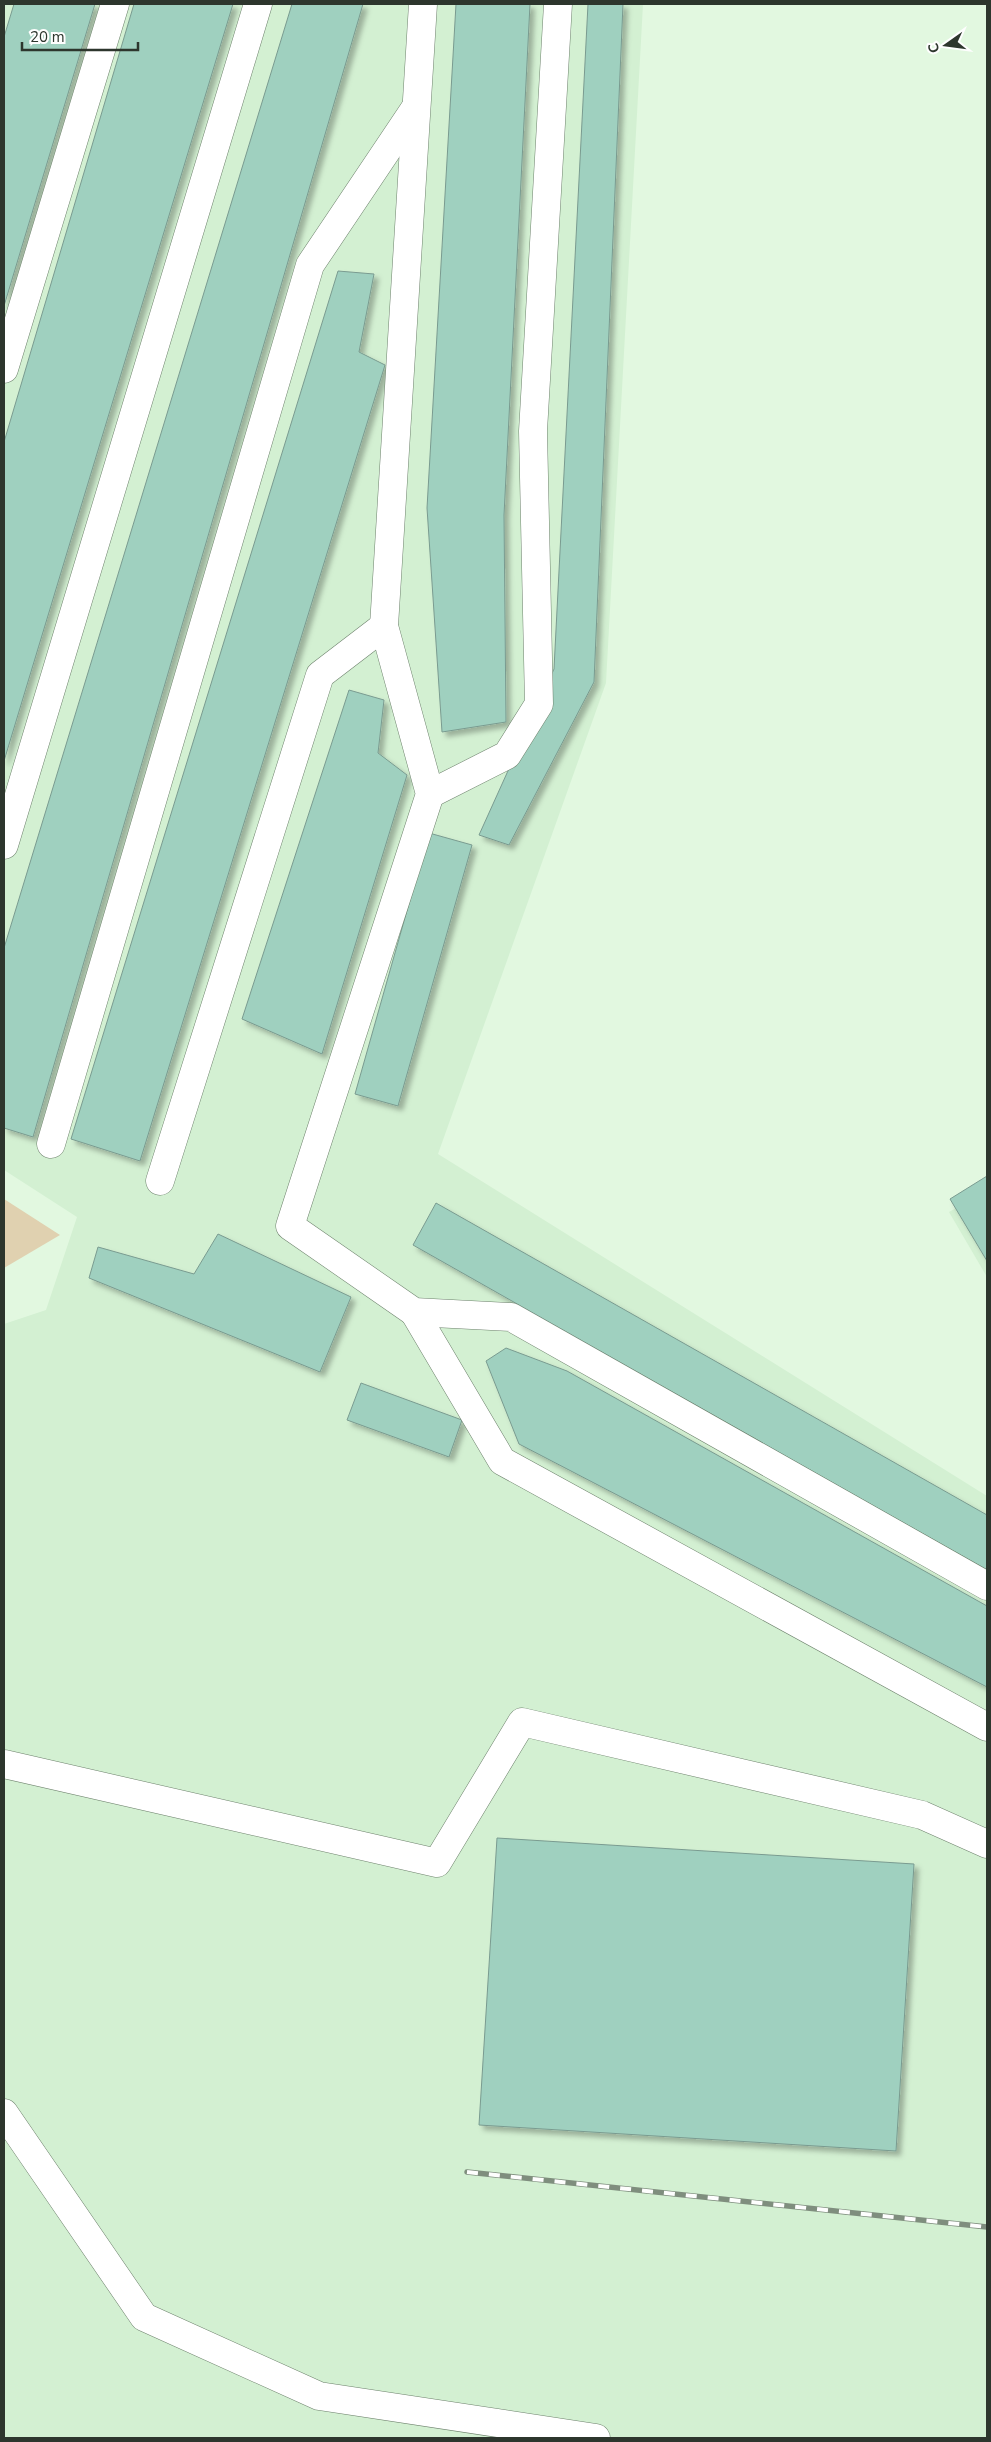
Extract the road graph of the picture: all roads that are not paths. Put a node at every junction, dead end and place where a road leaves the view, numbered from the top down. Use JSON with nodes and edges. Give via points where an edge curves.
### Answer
{"nodes":[{"id":1,"x":115,"y":4,"type":"edge"},
{"id":2,"x":258,"y":4,"type":"edge"},
{"id":3,"x":423,"y":4,"type":"edge"},
{"id":4,"x":558,"y":4,"type":"edge"},
{"id":5,"x":417,"y":105,"type":"junction"},
{"id":6,"x":4,"y":369,"type":"edge"},
{"id":7,"x":384,"y":626,"type":"junction"},
{"id":8,"x":430,"y":794,"type":"junction"},
{"id":9,"x":4,"y":845,"type":"edge"},
{"id":10,"x":51,"y":1144,"type":"dead end"},
{"id":11,"x":160,"y":1181,"type":"dead end"},
{"id":12,"x":414,"y":1312,"type":"junction"},
{"id":13,"x":987,"y":1586,"type":"edge"},
{"id":14,"x":987,"y":1727,"type":"edge"},
{"id":15,"x":4,"y":1764,"type":"edge"},
{"id":16,"x":987,"y":1844,"type":"edge"},
{"id":17,"x":4,"y":2113,"type":"edge"},
{"id":18,"x":596,"y":2438,"type":"edge"}],
"edges":[{"from":1,"to":6,"type":"lane"},
{"from":2,"to":9,"type":"lane"},
{"from":3,"to":5,"type":"lane"},
{"from":4,"to":8,"type":"lane","via":[[533,431],[539,704],[507,755]]},
{"from":5,"to":7,"type":"lane"},
{"from":5,"to":10,"type":"lane","via":[[310,265]]},
{"from":7,"to":8,"type":"lane"},
{"from":7,"to":11,"type":"lane","via":[[320,675]]},
{"from":8,"to":12,"type":"lane","via":[[290,1226]]},
{"from":12,"to":13,"type":"lane","via":[[511,1317]]},
{"from":12,"to":14,"type":"lane","via":[[502,1461]]},
{"from":15,"to":16,"type":"lane","via":[[437,1863],[522,1722],[922,1815]]},
{"from":17,"to":18,"type":"lane","via":[[144,2317],[319,2396]]}]}
